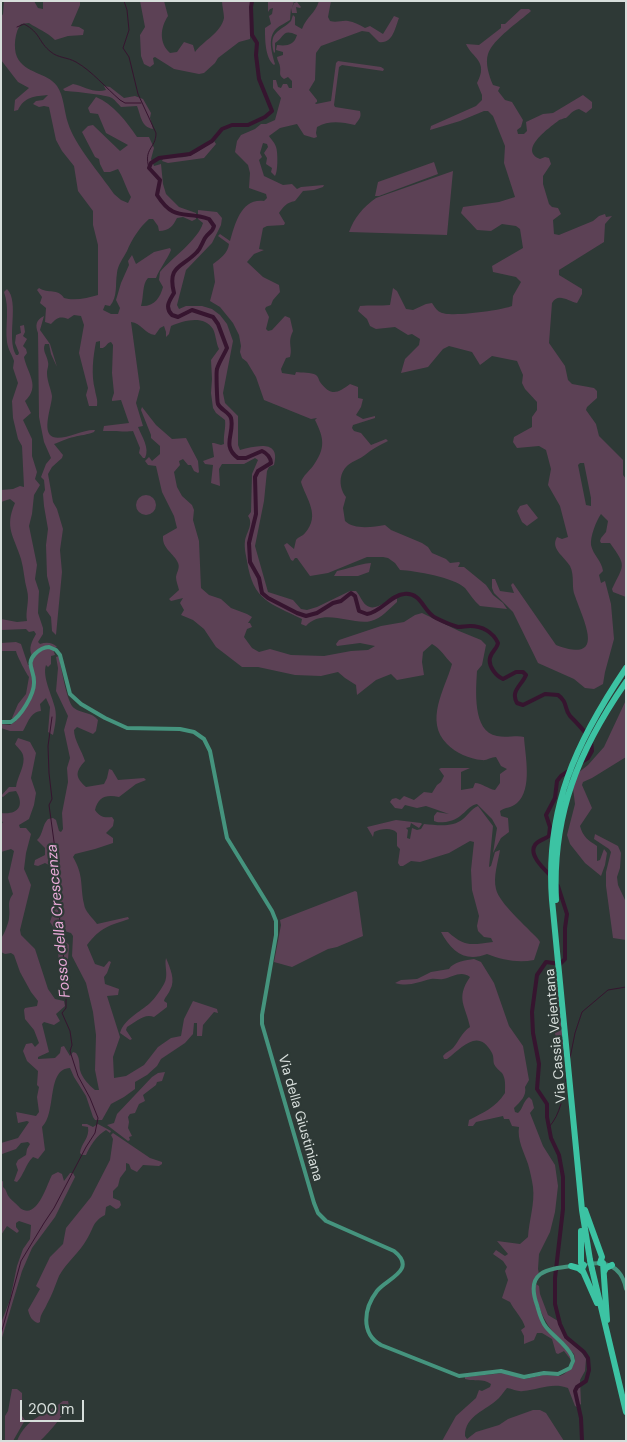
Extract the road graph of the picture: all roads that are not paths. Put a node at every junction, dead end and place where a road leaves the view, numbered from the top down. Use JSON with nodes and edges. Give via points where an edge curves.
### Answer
{"nodes":[{"id":1,"x":626,"y":668,"type":"edge"},
{"id":2,"x":626,"y":682,"type":"edge"},
{"id":3,"x":1,"y":722,"type":"edge"},
{"id":4,"x":561,"y":980,"type":"junction"},
{"id":5,"x":572,"y":1098,"type":"junction"},
{"id":6,"x":583,"y":1210,"type":"junction"},
{"id":7,"x":605,"y":1262,"type":"junction"},
{"id":8,"x":586,"y":1263,"type":"junction"},
{"id":9,"x":571,"y":1266,"type":"junction"},
{"id":10,"x":626,"y":1289,"type":"edge"},
{"id":11,"x":606,"y":1321,"type":"junction"},
{"id":12,"x":626,"y":1400,"type":"edge"},
{"id":13,"x":626,"y":1412,"type":"edge"}],
"edges":[{"from":1,"to":4,"type":"highway","name":"Via Cassia Veientana","via":[[585,734],[558,808],[551,886]]},
{"from":2,"to":4,"type":"highway","name":"Via Cassia Veientana","via":[[587,744],[562,819],[555,875]]},
{"from":3,"to":9,"type":"street","name":"Via della Giustiniana","via":[[9,723],[22,712],[34,682],[31,658],[46,647],[56,650],[60,656],[72,696],[105,718],[129,729],[191,731],[201,736],[208,746],[227,838],[276,919],[262,1024],[318,1214],[324,1220],[394,1251],[402,1260],[399,1274],[378,1290],[372,1301],[366,1323],[371,1337],[381,1345],[458,1376],[502,1371],[524,1378],[544,1373],[561,1374],[571,1366],[572,1355],[545,1325],[533,1292],[535,1282],[545,1270]]},
{"from":4,"to":5,"type":"highway","name":"Via Cassia Veientana"},
{"from":5,"to":6,"type":"highway","name":"Via Cassia Veientana"},
{"from":5,"to":6,"type":"highway","name":"Via Cassia Veientana"},
{"from":6,"to":7,"type":"highway"},
{"from":6,"to":8,"type":"highway","name":"Via Cassia Veientana"},
{"from":7,"to":8,"type":"street"},
{"from":7,"to":10,"type":"street","via":[[621,1274]]},
{"from":7,"to":11,"type":"highway"},
{"from":8,"to":9,"type":"highway"},
{"from":8,"to":9,"type":"highway","via":[[578,1262]]},
{"from":8,"to":11,"type":"highway"},
{"from":8,"to":11,"type":"highway","name":"Via Cassia Veientana","bridge":true,"via":[[593,1269]]},
{"from":11,"to":12,"type":"highway","name":"Via Cassia Veientana"},
{"from":11,"to":13,"type":"highway","name":"Via Cassia Veientana"}]}
